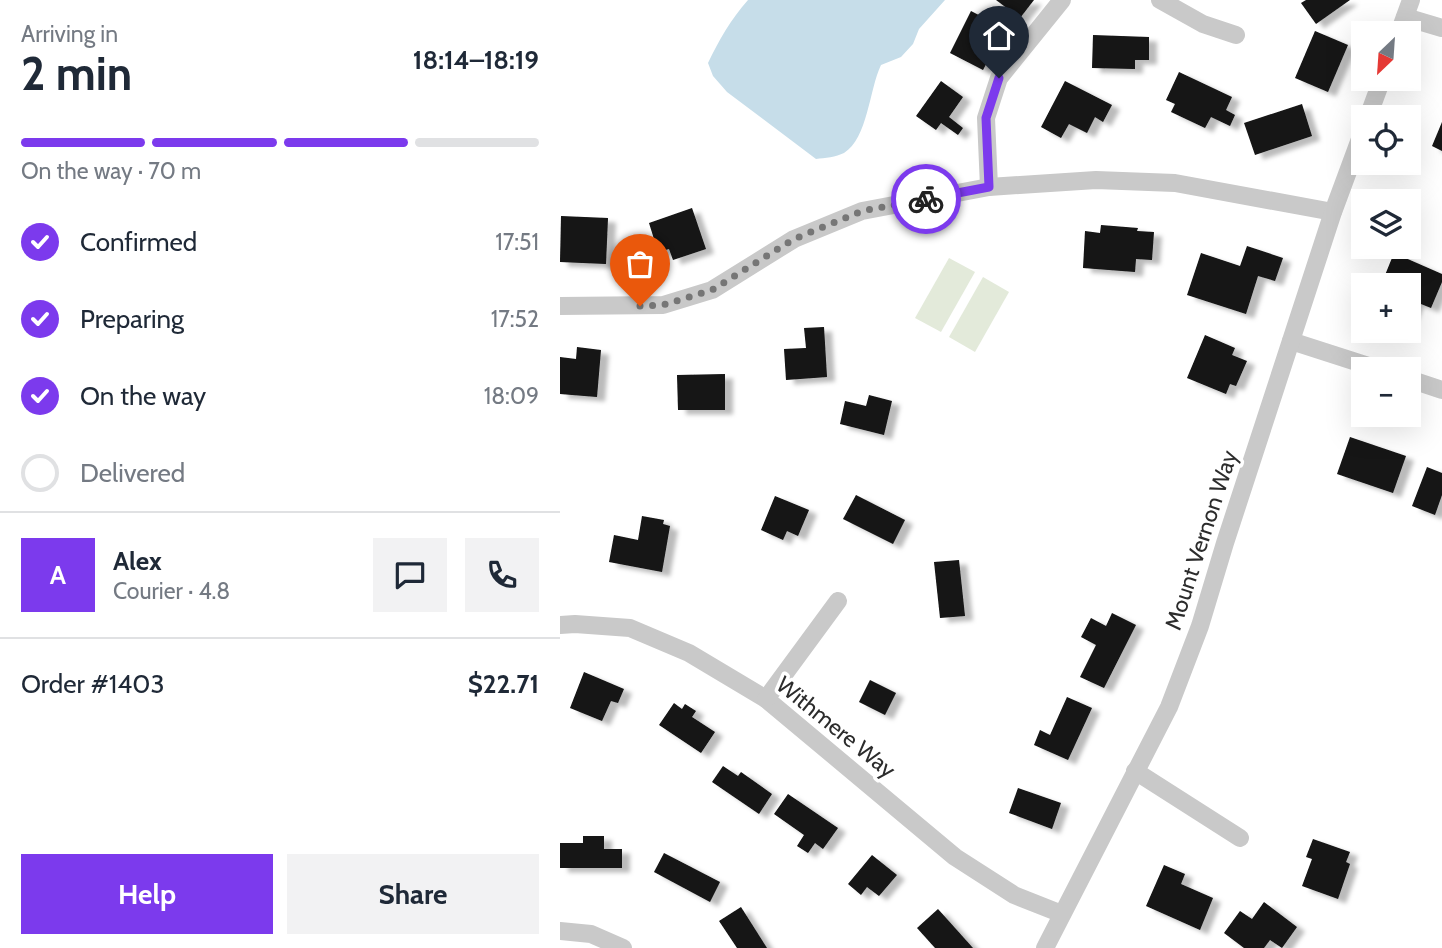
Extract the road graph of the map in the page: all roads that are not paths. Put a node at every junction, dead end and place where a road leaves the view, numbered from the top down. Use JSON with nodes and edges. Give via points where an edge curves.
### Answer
{"nodes":[{"id":1,"x":1062,"y":0,"type":"edge"},
{"id":2,"x":1160,"y":0,"type":"edge"},
{"id":3,"x":1405,"y":17,"type":"edge"},
{"id":4,"x":1442,"y":29,"type":"edge"},
{"id":5,"x":1236,"y":35,"type":"dead end"},
{"id":6,"x":1351,"y":163,"type":"edge"},
{"id":7,"x":989,"y":187,"type":"junction"},
{"id":8,"x":1333,"y":212,"type":"junction"},
{"id":9,"x":560,"y":306,"type":"edge"},
{"id":10,"x":1292,"y":341,"type":"junction"},
{"id":11,"x":1351,"y":360,"type":"edge"},
{"id":12,"x":1421,"y":383,"type":"edge"},
{"id":13,"x":1442,"y":390,"type":"edge"},
{"id":14,"x":838,"y":601,"type":"dead end"},
{"id":15,"x":560,"y":625,"type":"edge"},
{"id":16,"x":766,"y":699,"type":"junction"},
{"id":17,"x":1135,"y":771,"type":"junction"},
{"id":18,"x":1240,"y":838,"type":"dead end"},
{"id":19,"x":1062,"y":914,"type":"junction"},
{"id":20,"x":560,"y":931,"type":"edge"},
{"id":21,"x":623,"y":948,"type":"edge"},
{"id":22,"x":1045,"y":948,"type":"edge"}],
"edges":[{"from":1,"to":7,"type":"street","via":[[999,78],[986,118]]},
{"from":2,"to":5,"type":"street","via":[[1203,24]]},
{"from":3,"to":4,"type":"street"},
{"from":6,"to":8,"type":"street","name":"Mount Vernon Way"},
{"from":7,"to":8,"type":"street","via":[[1096,180],[1175,183]]},
{"from":7,"to":9,"type":"street","via":[[862,211],[794,239],[712,290],[663,305]]},
{"from":8,"to":10,"type":"street","name":"Mount Vernon Way"},
{"from":10,"to":11,"type":"street"},
{"from":10,"to":17,"type":"street","name":"Mount Vernon Way","via":[[1200,626],[1169,707]]},
{"from":12,"to":13,"type":"street"},
{"from":14,"to":16,"type":"street"},
{"from":15,"to":16,"type":"street","name":"Withmere Way","via":[[629,628],[689,653]]},
{"from":16,"to":19,"type":"street","name":"Withmere Way","via":[[955,857],[1014,895]]},
{"from":17,"to":18,"type":"street"},
{"from":17,"to":19,"type":"street","name":"Mount Vernon Way"},
{"from":19,"to":22,"type":"street","name":"Mount Vernon Way"},
{"from":20,"to":21,"type":"street","via":[[592,934]]}]}
